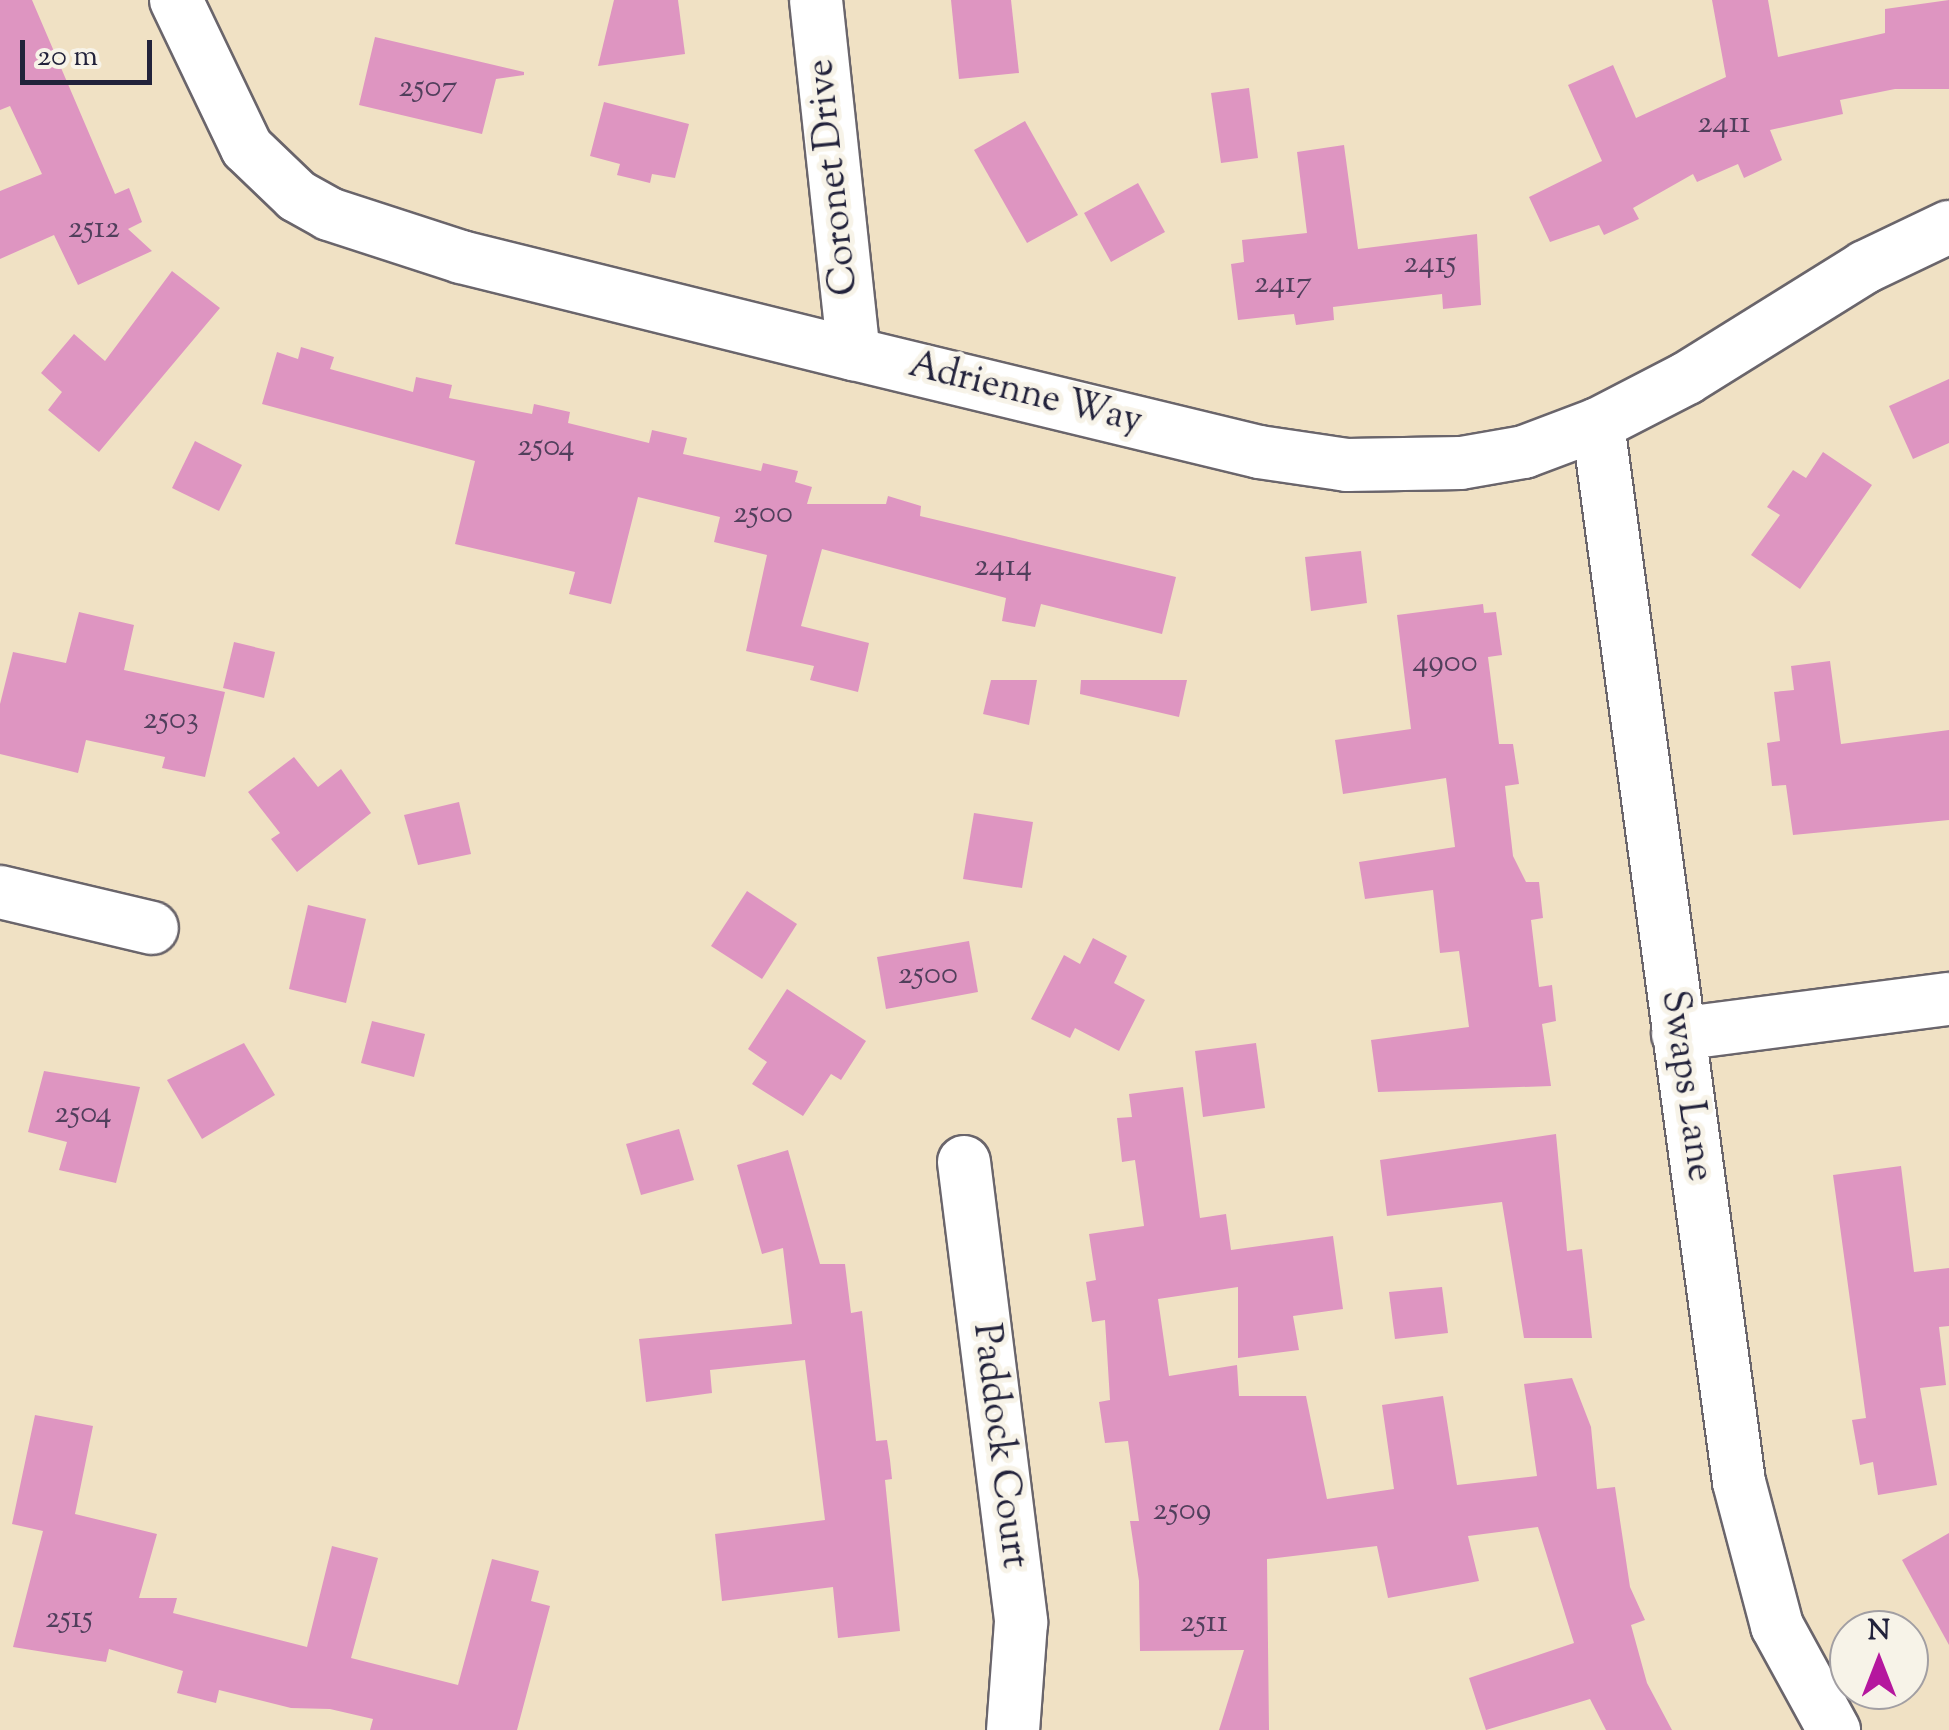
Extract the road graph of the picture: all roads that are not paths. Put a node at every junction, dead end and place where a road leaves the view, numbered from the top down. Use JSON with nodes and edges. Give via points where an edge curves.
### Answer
{"nodes":[{"id":1,"x":176,"y":0,"type":"edge"},
{"id":2,"x":816,"y":0,"type":"edge"},
{"id":3,"x":1949,"y":227,"type":"edge"},
{"id":4,"x":854,"y":354,"type":"junction"},
{"id":5,"x":1598,"y":424,"type":"junction"},
{"id":6,"x":0,"y":892,"type":"edge"},
{"id":7,"x":152,"y":928,"type":"dead end"},
{"id":8,"x":1949,"y":999,"type":"edge"},
{"id":9,"x":1678,"y":1034,"type":"junction"},
{"id":10,"x":964,"y":1162,"type":"dead end"},
{"id":11,"x":1013,"y":1730,"type":"edge"},
{"id":12,"x":1834,"y":1730,"type":"edge"}],
"edges":[{"from":1,"to":4,"type":"street","name":"Adrienne Way","via":[[247,148],[297,196],[329,214],[461,257]]},
{"from":2,"to":4,"type":"street","name":"Coronet Drive"},
{"from":3,"to":5,"type":"street","name":"Adrienne Way","via":[[1865,267],[1687,378]]},
{"from":4,"to":5,"type":"street","name":"Adrienne Way","via":[[1259,452],[1347,465],[1461,463],[1524,452]]},
{"from":5,"to":9,"type":"street","name":"Swaps Lane"},
{"from":6,"to":7,"type":"street"},
{"from":8,"to":9,"type":"street"},
{"from":9,"to":12,"type":"street","name":"Swaps Lane","via":[[1748,1532],[1777,1626]]},
{"from":10,"to":11,"type":"street","name":"Paddock Court","via":[[1021,1622]]}]}
